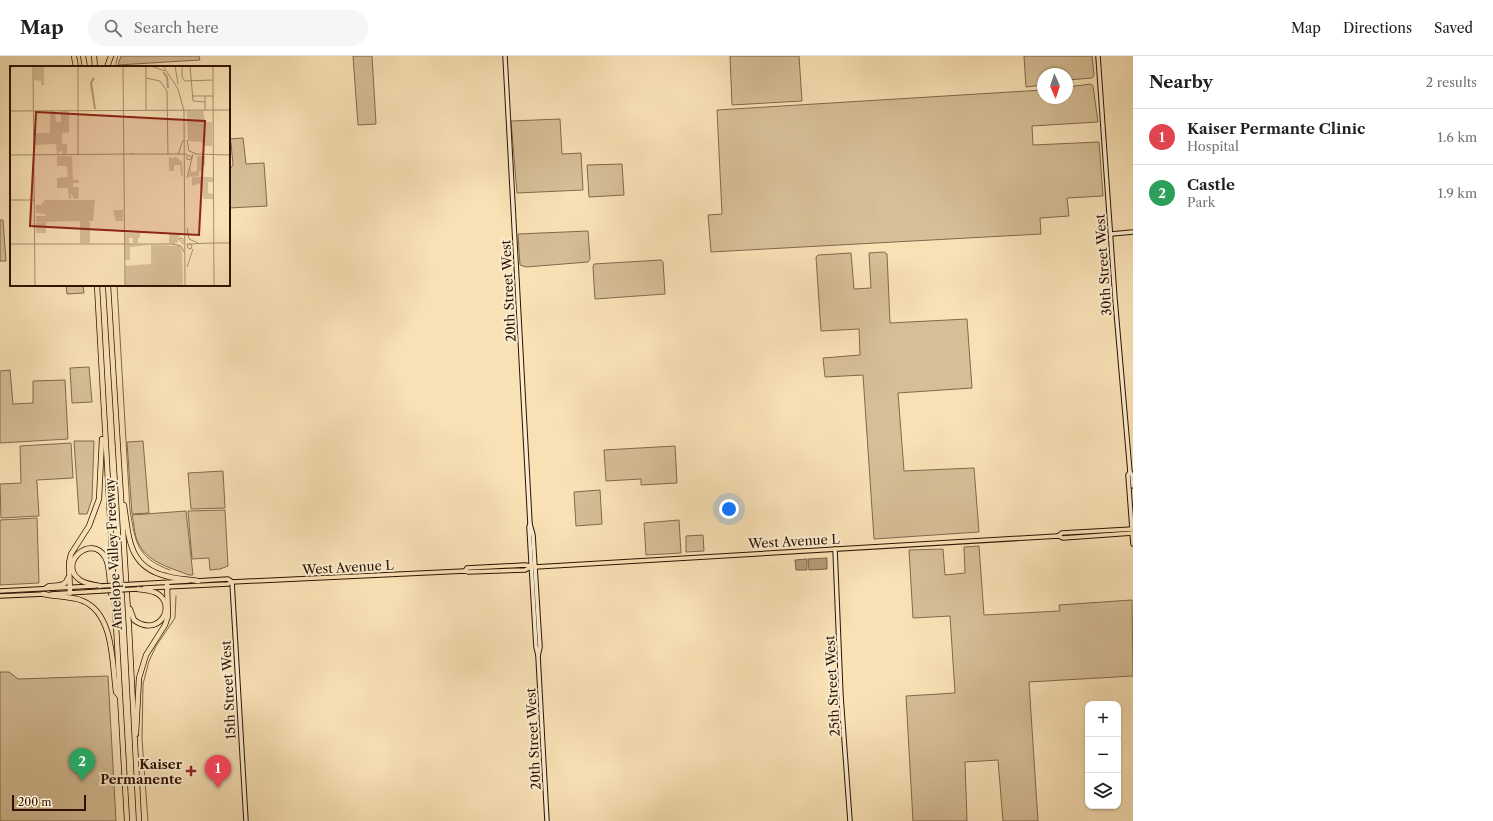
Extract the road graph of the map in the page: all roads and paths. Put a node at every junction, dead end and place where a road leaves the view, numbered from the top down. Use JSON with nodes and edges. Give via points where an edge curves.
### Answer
{"nodes":[{"id":1,"x":74,"y":56,"type":"edge"},
{"id":2,"x":84,"y":56,"type":"edge"},
{"id":3,"x":94,"y":56,"type":"edge"},
{"id":4,"x":111,"y":56,"type":"edge"},
{"id":5,"x":505,"y":56,"type":"edge"},
{"id":6,"x":1098,"y":56,"type":"edge"},
{"id":7,"x":76,"y":66,"type":"edge"},
{"id":8,"x":85,"y":66,"type":"edge"},
{"id":9,"x":95,"y":66,"type":"edge"},
{"id":10,"x":107,"y":66,"type":"edge"},
{"id":11,"x":1133,"y":232,"type":"edge"},
{"id":12,"x":1110,"y":234,"type":"junction"},
{"id":13,"x":96,"y":286,"type":"edge"},
{"id":14,"x":108,"y":286,"type":"edge"},
{"id":15,"x":102,"y":404,"type":"junction"},
{"id":16,"x":1130,"y":472,"type":"junction"},
{"id":17,"x":120,"y":481,"type":"junction"},
{"id":18,"x":1133,"y":486,"type":"edge"},
{"id":19,"x":1132,"y":529,"type":"edge"},
{"id":20,"x":1133,"y":534,"type":"edge"},
{"id":21,"x":1058,"y":536,"type":"junction"},
{"id":22,"x":1133,"y":544,"type":"edge"},
{"id":23,"x":835,"y":549,"type":"junction"},
{"id":24,"x":124,"y":563,"type":"junction"},
{"id":25,"x":533,"y":567,"type":"junction"},
{"id":26,"x":69,"y":573,"type":"junction"},
{"id":27,"x":198,"y":581,"type":"junction"},
{"id":28,"x":232,"y":582,"type":"junction"},
{"id":29,"x":168,"y":585,"type":"junction"},
{"id":30,"x":136,"y":587,"type":"junction"},
{"id":31,"x":46,"y":588,"type":"junction"},
{"id":32,"x":101,"y":588,"type":"junction"},
{"id":33,"x":70,"y":590,"type":"junction"},
{"id":34,"x":0,"y":591,"type":"edge"},
{"id":35,"x":43,"y":594,"type":"junction"},
{"id":36,"x":0,"y":596,"type":"edge"},
{"id":37,"x":115,"y":613,"type":"junction"},
{"id":38,"x":120,"y":697,"type":"junction"},
{"id":39,"x":134,"y":751,"type":"junction"},
{"id":40,"x":127,"y":821,"type":"edge"},
{"id":41,"x":138,"y":821,"type":"edge"},
{"id":42,"x":246,"y":821,"type":"edge"},
{"id":43,"x":547,"y":821,"type":"edge"},
{"id":44,"x":850,"y":821,"type":"edge"}],
"edges":[{"from":1,"to":7,"type":"highway"},
{"from":2,"to":8,"type":"highway"},
{"from":3,"to":9,"type":"highway"},
{"from":4,"to":10,"type":"highway"},
{"from":5,"to":25,"type":"main road","name":"20th Street West"},
{"from":6,"to":12,"type":"main road","name":"30th Street West"},
{"from":11,"to":12,"type":"main road"},
{"from":12,"to":16,"type":"main road","name":"30th Street West"},
{"from":13,"to":15,"type":"highway","name":"Antelope Valley Freeway"},
{"from":14,"to":17,"type":"highway","name":"Antelope Valley Freeway"},
{"from":15,"to":26,"type":"highway","via":[[99,499],[89,526],[70,554]]},
{"from":15,"to":37,"type":"highway","name":"Antelope Valley Freeway"},
{"from":16,"to":18,"type":"main road","name":"30th Street West"},
{"from":16,"to":19,"type":"main road","name":"30th Street West","via":[[1128,475]]},
{"from":17,"to":24,"type":"highway","name":"Antelope Valley Freeway"},
{"from":17,"to":27,"type":"highway","via":[[131,547],[136,556],[147,569],[156,573]]},
{"from":19,"to":20,"type":"main road","name":"30th Street West"},
{"from":19,"to":21,"type":"main road","name":"West Avenue L","via":[[1062,532]]},
{"from":20,"to":21,"type":"main road","name":"West Avenue L","via":[[1063,538]]},
{"from":20,"to":22,"type":"main road","name":"30th Street West"},
{"from":21,"to":23,"type":"main road","name":"West Avenue L"},
{"from":23,"to":25,"type":"main road","name":"West Avenue L"},
{"from":23,"to":44,"type":"main road","name":"25th Street West","via":[[841,697]]},
{"from":24,"to":30,"type":"highway","via":[[131,615],[134,620],[144,626],[161,621],[165,614],[162,599],[153,592]]},
{"from":24,"to":39,"type":"highway","name":"Antelope Valley Freeway"},
{"from":25,"to":28,"type":"main road","name":"West Avenue L","via":[[525,570]]},
{"from":25,"to":43,"type":"main road","name":"20th Street West","via":[[540,647],[538,656]]},
{"from":26,"to":31,"type":"highway","via":[[63,585]]},
{"from":26,"to":33,"type":"highway"},
{"from":27,"to":28,"type":"main road","name":"West Avenue L","via":[[228,579]]},
{"from":27,"to":29,"type":"main road","name":"West Avenue L"},
{"from":28,"to":29,"type":"main road","name":"West Avenue L"},
{"from":28,"to":42,"type":"main road","name":"15th Street West"},
{"from":29,"to":30,"type":"main road","name":"West Avenue L"},
{"from":29,"to":39,"type":"highway","via":[[168,616],[146,655],[139,678]]},
{"from":30,"to":32,"type":"main road","name":"West Avenue L","bridge":true},
{"from":31,"to":33,"type":"main road","name":"West Avenue L"},
{"from":31,"to":34,"type":"main road","name":"West Avenue L"},
{"from":32,"to":33,"type":"main road","name":"West Avenue L"},
{"from":32,"to":37,"type":"highway","via":[[85,583],[75,575],[72,564],[82,550],[96,550],[104,555]]},
{"from":33,"to":35,"type":"main road","name":"West Avenue L"},
{"from":35,"to":36,"type":"main road","name":"West Avenue L"},
{"from":35,"to":38,"type":"highway","via":[[76,599],[97,611],[108,633],[116,692]]},
{"from":37,"to":38,"type":"highway","name":"Antelope Valley Freeway"},
{"from":38,"to":40,"type":"highway","name":"Antelope Valley Freeway"},
{"from":39,"to":41,"type":"highway","name":"Antelope Valley Freeway"}]}
